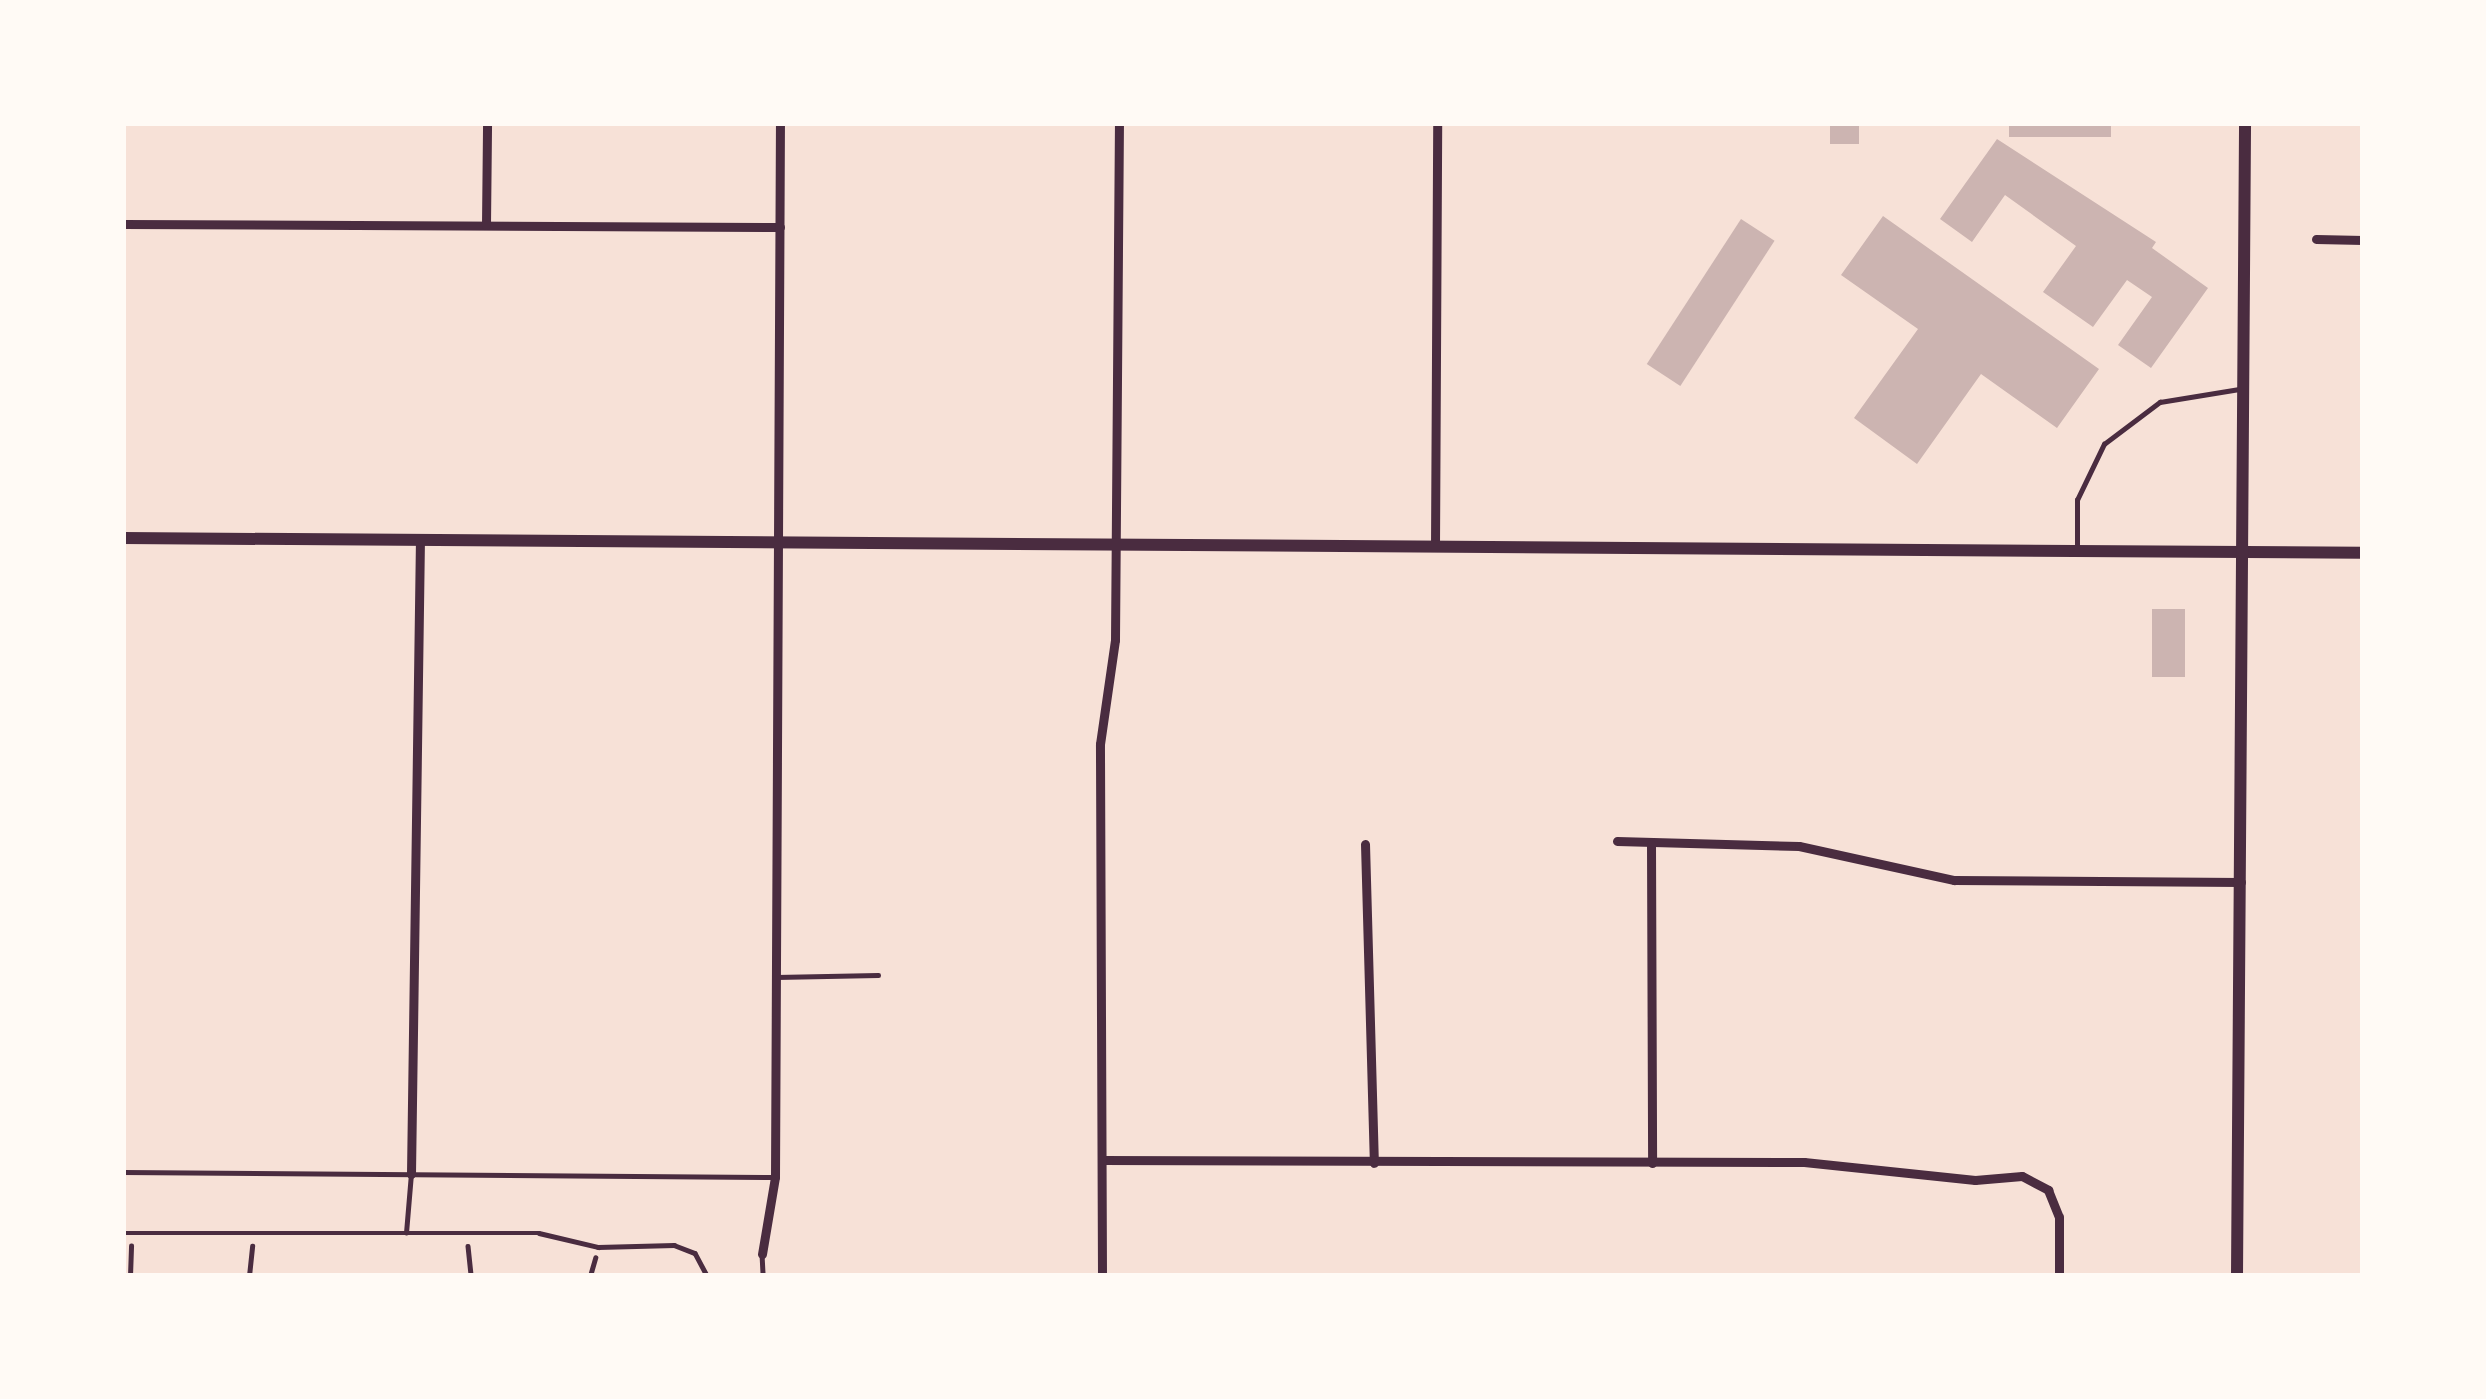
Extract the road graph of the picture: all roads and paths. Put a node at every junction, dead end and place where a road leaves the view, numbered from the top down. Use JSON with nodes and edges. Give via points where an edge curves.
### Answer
{"nodes":[{"id":1,"x":487,"y":123,"type":"edge"},
{"id":2,"x":780,"y":123,"type":"edge"},
{"id":3,"x":1119,"y":123,"type":"edge"},
{"id":4,"x":1437,"y":123,"type":"edge"},
{"id":5,"x":2245,"y":123,"type":"edge"},
{"id":6,"x":123,"y":224,"type":"edge"},
{"id":7,"x":486,"y":225,"type":"junction"},
{"id":8,"x":780,"y":227,"type":"junction"},
{"id":9,"x":2316,"y":239,"type":"dead end"},
{"id":10,"x":2363,"y":240,"type":"edge"},
{"id":11,"x":2244,"y":388,"type":"junction"},
{"id":12,"x":123,"y":538,"type":"edge"},
{"id":13,"x":420,"y":541,"type":"junction"},
{"id":14,"x":778,"y":543,"type":"junction"},
{"id":15,"x":1118,"y":545,"type":"junction"},
{"id":16,"x":1435,"y":547,"type":"junction"},
{"id":17,"x":2077,"y":551,"type":"junction"},
{"id":18,"x":2244,"y":552,"type":"junction"},
{"id":19,"x":2363,"y":553,"type":"edge"},
{"id":20,"x":1617,"y":841,"type":"dead end"},
{"id":21,"x":1365,"y":844,"type":"dead end"},
{"id":22,"x":1652,"y":844,"type":"junction"},
{"id":23,"x":2241,"y":882,"type":"junction"},
{"id":24,"x":878,"y":976,"type":"dead end"},
{"id":25,"x":776,"y":977,"type":"junction"},
{"id":26,"x":1102,"y":1160,"type":"junction"},
{"id":27,"x":1652,"y":1162,"type":"junction"},
{"id":28,"x":1373,"y":1163,"type":"junction"},
{"id":29,"x":123,"y":1172,"type":"edge"},
{"id":30,"x":411,"y":1174,"type":"junction"},
{"id":31,"x":775,"y":1177,"type":"junction"},
{"id":32,"x":127,"y":1233,"type":"edge"},
{"id":33,"x":406,"y":1233,"type":"junction"},
{"id":34,"x":467,"y":1235,"type":"junction"},
{"id":35,"x":253,"y":1238,"type":"junction"},
{"id":36,"x":761,"y":1254,"type":"joint"},
{"id":37,"x":130,"y":1276,"type":"edge"},
{"id":38,"x":249,"y":1276,"type":"edge"},
{"id":39,"x":471,"y":1276,"type":"edge"},
{"id":40,"x":706,"y":1276,"type":"edge"},
{"id":41,"x":763,"y":1276,"type":"edge"},
{"id":42,"x":1102,"y":1276,"type":"edge"},
{"id":43,"x":2059,"y":1276,"type":"edge"},
{"id":44,"x":2237,"y":1276,"type":"edge"}],
"edges":[{"from":1,"to":7,"type":"street"},
{"from":2,"to":8,"type":"street"},
{"from":3,"to":15,"type":"street"},
{"from":4,"to":16,"type":"street"},
{"from":5,"to":11,"type":"street"},
{"from":6,"to":7,"type":"street"},
{"from":7,"to":8,"type":"street"},
{"from":8,"to":14,"type":"street"},
{"from":9,"to":10,"type":"street"},
{"from":11,"to":17,"type":"lane","via":[[2159,402],[2104,444],[2077,500]]},
{"from":11,"to":18,"type":"street"},
{"from":12,"to":13,"type":"street"},
{"from":13,"to":14,"type":"street"},
{"from":13,"to":30,"type":"street"},
{"from":14,"to":15,"type":"street"},
{"from":14,"to":25,"type":"street"},
{"from":15,"to":16,"type":"street"},
{"from":15,"to":26,"type":"street","via":[[1100,744]]},
{"from":16,"to":17,"type":"street"},
{"from":17,"to":18,"type":"street"},
{"from":18,"to":19,"type":"street"},
{"from":18,"to":23,"type":"street"},
{"from":20,"to":22,"type":"street"},
{"from":21,"to":28,"type":"street"},
{"from":22,"to":23,"type":"street","via":[[1799,846],[1954,880]]},
{"from":22,"to":27,"type":"street"},
{"from":23,"to":44,"type":"street"},
{"from":24,"to":25,"type":"lane"},
{"from":25,"to":31,"type":"street"},
{"from":26,"to":28,"type":"street"},
{"from":26,"to":42,"type":"street"},
{"from":27,"to":28,"type":"street"},
{"from":27,"to":43,"type":"street","via":[[1804,1162],[1975,1180],[2022,1177],[2048,1190],[2059,1216]]},
{"from":29,"to":30,"type":"lane"},
{"from":30,"to":31,"type":"lane"},
{"from":30,"to":33,"type":"lane"},
{"from":31,"to":36,"type":"street"},
{"from":32,"to":35,"type":"lane"},
{"from":32,"to":37,"type":"path"},
{"from":33,"to":34,"type":"lane"},
{"from":33,"to":35,"type":"lane"},
{"from":34,"to":39,"type":"path"},
{"from":34,"to":40,"type":"lane","via":[[674,1245],[695,1253]]},
{"from":35,"to":38,"type":"path"},
{"from":36,"to":41,"type":"lane"}]}
